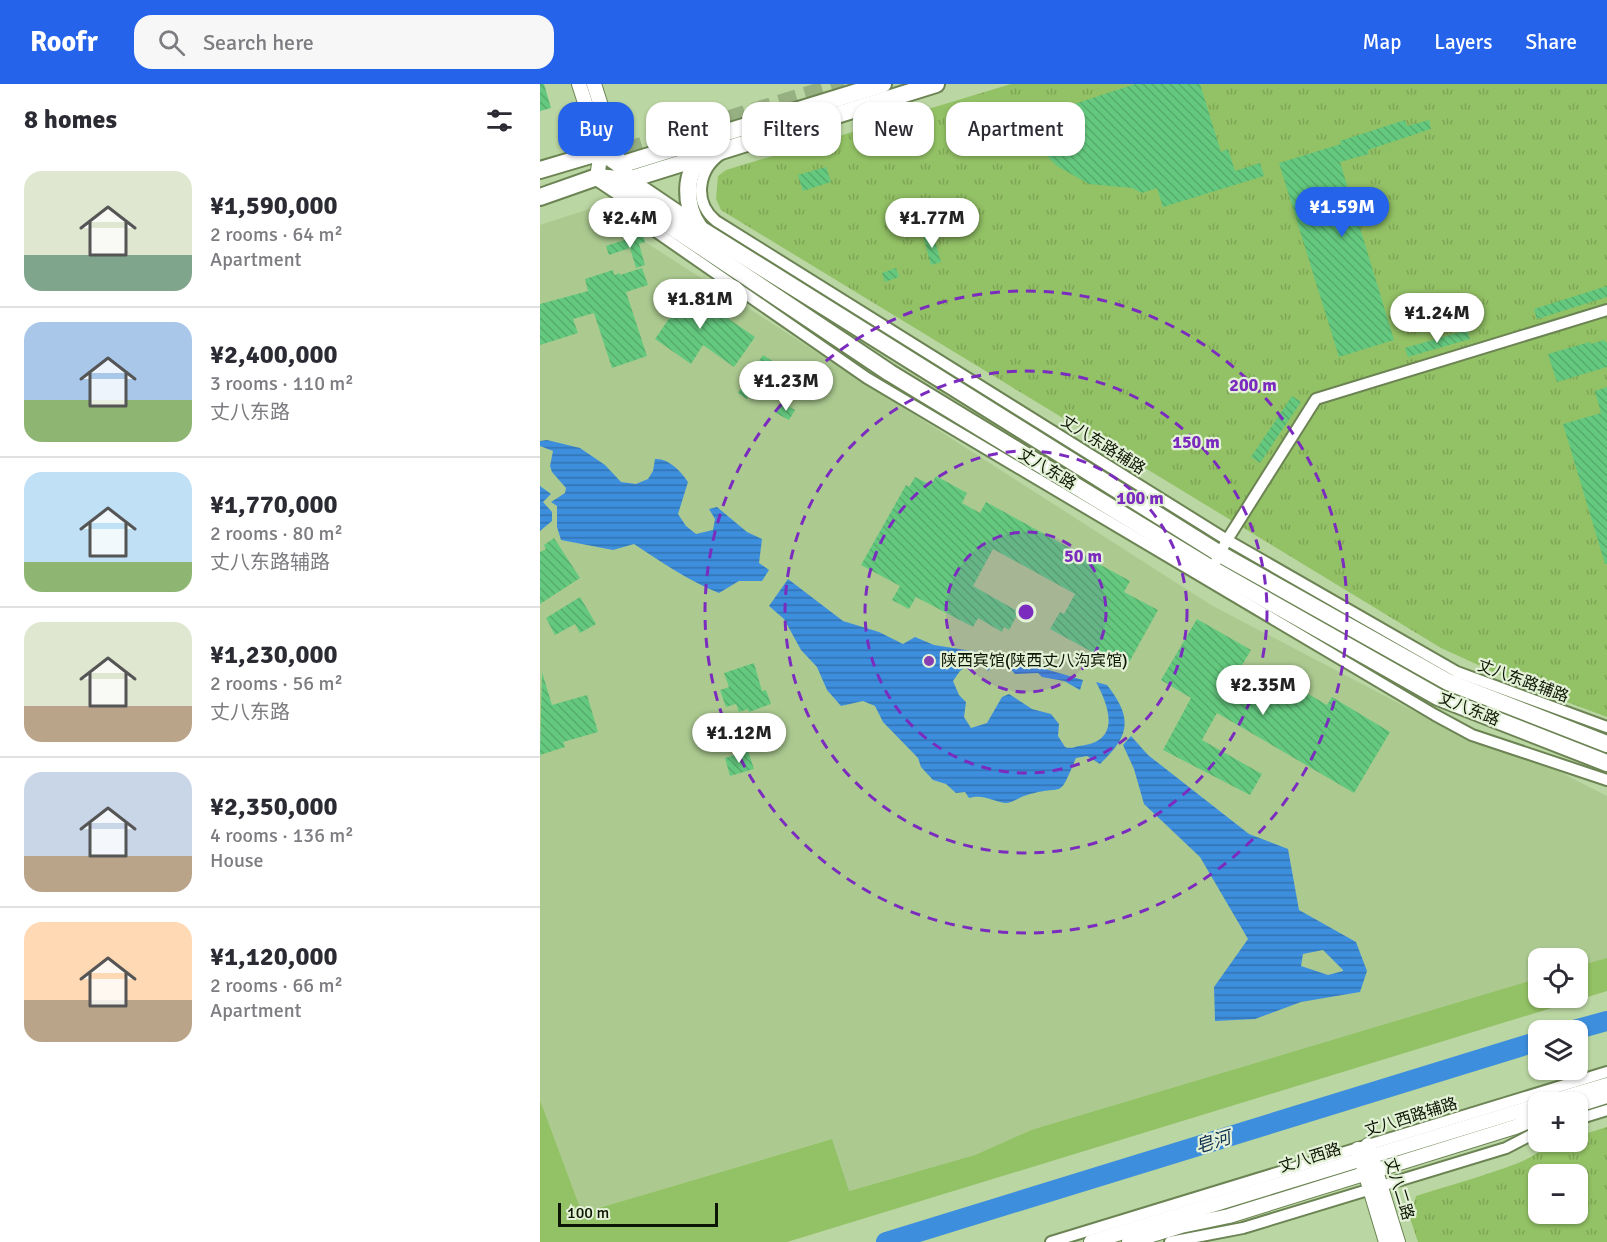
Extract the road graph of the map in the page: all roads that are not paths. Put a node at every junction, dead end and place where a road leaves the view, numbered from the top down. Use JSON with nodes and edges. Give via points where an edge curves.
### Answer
{"nodes":[{"id":1,"x":579,"y":84,"type":"edge"},
{"id":2,"x":594,"y":84,"type":"edge"},
{"id":3,"x":883,"y":84,"type":"edge"},
{"id":4,"x":936,"y":84,"type":"edge"},
{"id":5,"x":585,"y":102,"type":"edge"},
{"id":6,"x":738,"y":145,"type":"junction"},
{"id":7,"x":730,"y":148,"type":"edge"},
{"id":8,"x":587,"y":156,"type":"tunnel mouth"},
{"id":9,"x":600,"y":156,"type":"edge"},
{"id":10,"x":606,"y":156,"type":"edge"},
{"id":11,"x":705,"y":156,"type":"joint"},
{"id":12,"x":540,"y":170,"type":"edge"},
{"id":13,"x":624,"y":172,"type":"junction"},
{"id":14,"x":597,"y":177,"type":"junction"},
{"id":15,"x":540,"y":196,"type":"edge"},
{"id":16,"x":627,"y":197,"type":"junction"},
{"id":17,"x":702,"y":230,"type":"junction"},
{"id":18,"x":1607,"y":310,"type":"edge"},
{"id":19,"x":1223,"y":547,"type":"junction"},
{"id":20,"x":1212,"y":569,"type":"junction"},
{"id":21,"x":1607,"y":728,"type":"edge"},
{"id":22,"x":1607,"y":744,"type":"edge"},
{"id":23,"x":1607,"y":763,"type":"edge"},
{"id":24,"x":1607,"y":780,"type":"edge"},
{"id":25,"x":1607,"y":1072,"type":"edge"},
{"id":26,"x":1607,"y":1084,"type":"edge"},
{"id":27,"x":1581,"y":1092,"type":"edge"},
{"id":28,"x":1607,"y":1096,"type":"edge"},
{"id":29,"x":1588,"y":1102,"type":"edge"},
{"id":30,"x":1528,"y":1109,"type":"edge"},
{"id":31,"x":1607,"y":1110,"type":"edge"},
{"id":32,"x":1588,"y":1116,"type":"edge"},
{"id":33,"x":1528,"y":1121,"type":"edge"},
{"id":34,"x":1528,"y":1137,"type":"edge"},
{"id":35,"x":1365,"y":1153,"type":"junction"},
{"id":36,"x":1371,"y":1173,"type":"junction"},
{"id":37,"x":1375,"y":1188,"type":"junction"},
{"id":38,"x":1051,"y":1242,"type":"edge"},
{"id":39,"x":1091,"y":1242,"type":"edge"},
{"id":40,"x":1129,"y":1242,"type":"edge"},
{"id":41,"x":1170,"y":1242,"type":"edge"},
{"id":42,"x":1386,"y":1242,"type":"edge"},
{"id":43,"x":1398,"y":1242,"type":"edge"}],
"edges":[{"from":1,"to":5,"type":"main road"},
{"from":2,"to":13,"type":"main road"},
{"from":3,"to":13,"type":"main road"},
{"from":4,"to":6,"type":"main road"},
{"from":6,"to":7,"type":"main road"},
{"from":6,"to":19,"type":"street","name":"丈八东路辅路","via":[[714,159],[702,180],[703,205],[716,221]]},
{"from":8,"to":12,"type":"main road"},
{"from":9,"to":14,"type":"main road"},
{"from":10,"to":13,"type":"main road","name":"丈八东路"},
{"from":11,"to":13,"type":"main road"},
{"from":11,"to":17,"type":"main road","via":[[693,168],[688,193],[691,211]]},
{"from":13,"to":14,"type":"main road"},
{"from":13,"to":17,"type":"main road","name":"丈八东路"},
{"from":14,"to":15,"type":"main road"},
{"from":14,"to":16,"type":"main road","name":"丈八东路"},
{"from":16,"to":20,"type":"main road","name":"丈八东路","via":[[890,373]]},
{"from":16,"to":24,"type":"street","via":[[642,222],[878,384],[1435,715],[1472,735]]},
{"from":17,"to":19,"type":"main road","name":"丈八东路"},
{"from":18,"to":19,"type":"street","via":[[1316,399]]},
{"from":19,"to":20,"type":"street"},
{"from":19,"to":21,"type":"street","name":"丈八东路辅路","via":[[1457,672]]},
{"from":19,"to":22,"type":"main road","name":"丈八东路","via":[[1448,682]]},
{"from":20,"to":23,"type":"main road","name":"丈八东路","via":[[1438,697]]},
{"from":25,"to":35,"type":"street","name":"丈八西路辅路"},
{"from":26,"to":27,"type":"main road"},
{"from":28,"to":29,"type":"main road"},
{"from":30,"to":35,"type":"main road","name":"丈八西路"},
{"from":31,"to":32,"type":"street"},
{"from":33,"to":36,"type":"main road","name":"丈八西路"},
{"from":34,"to":37,"type":"street","via":[[1506,1148]]},
{"from":35,"to":36,"type":"main road","name":"丈八二路"},
{"from":35,"to":38,"type":"street","name":"丈八西路辅路"},
{"from":35,"to":39,"type":"main road","name":"丈八西路"},
{"from":36,"to":37,"type":"main road","name":"丈八二路"},
{"from":36,"to":40,"type":"main road","name":"丈八西路"},
{"from":37,"to":41,"type":"street","via":[[1243,1228]]},
{"from":37,"to":42,"type":"main road","name":"丈八二路"},
{"from":37,"to":43,"type":"main road","name":"丈八二路"}]}
